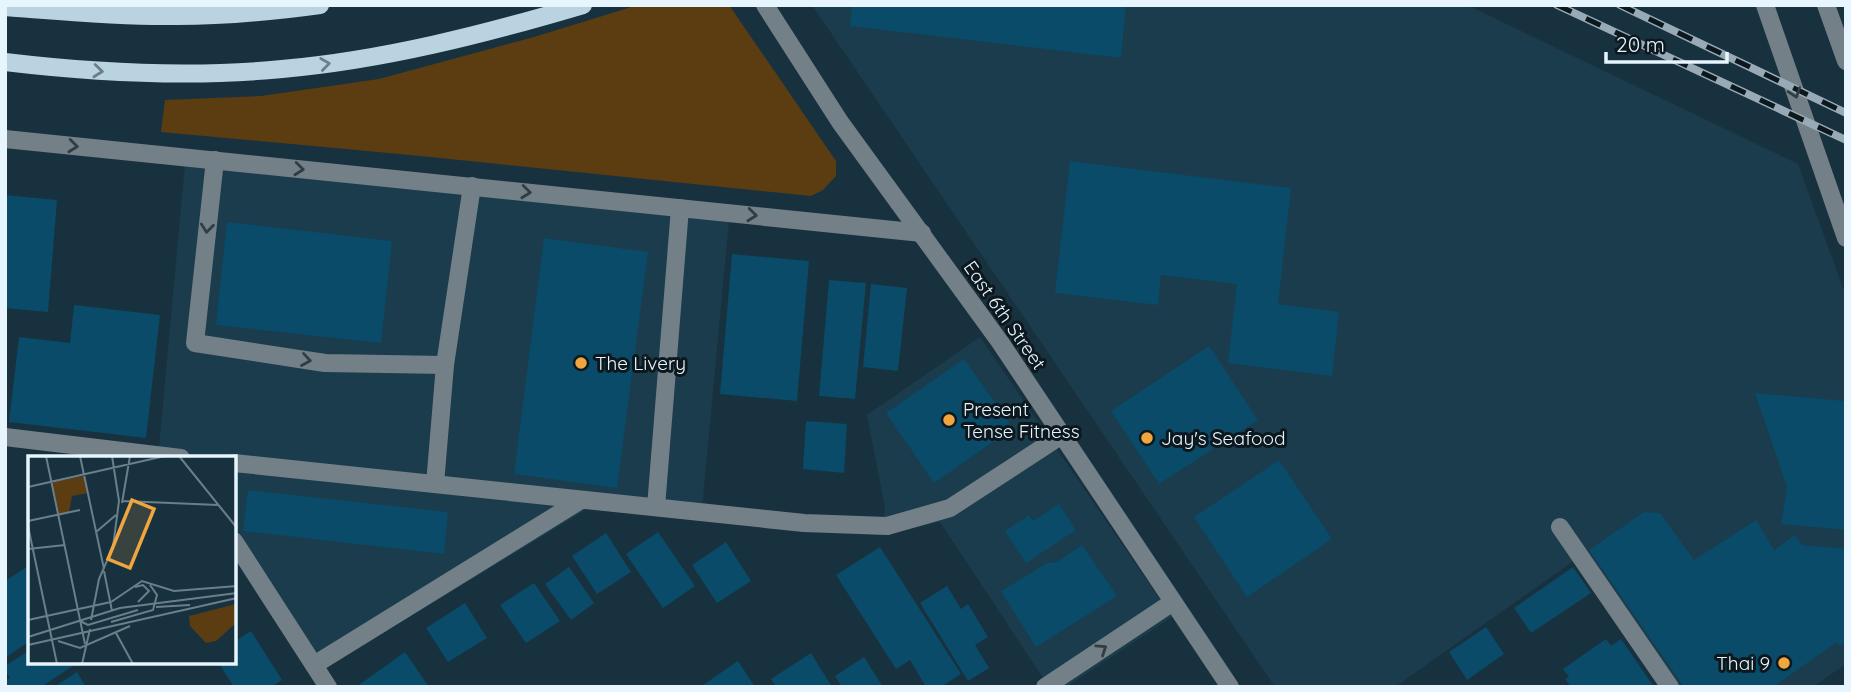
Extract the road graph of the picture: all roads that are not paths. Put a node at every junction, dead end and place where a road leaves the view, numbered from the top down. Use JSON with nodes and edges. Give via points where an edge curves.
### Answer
{"nodes":[{"id":1,"x":320,"y":5,"type":"edge"},
{"id":2,"x":583,"y":5,"type":"edge"},
{"id":3,"x":765,"y":5,"type":"edge"},
{"id":4,"x":1765,"y":5,"type":"edge"},
{"id":5,"x":5,"y":7,"type":"edge"},
{"id":6,"x":1834,"y":13,"type":"edge"},
{"id":7,"x":1846,"y":61,"type":"edge"},
{"id":8,"x":5,"y":62,"type":"edge"},
{"id":9,"x":5,"y":139,"type":"edge"},
{"id":10,"x":215,"y":160,"type":"junction"},
{"id":11,"x":472,"y":186,"type":"junction"},
{"id":12,"x":680,"y":208,"type":"junction"},
{"id":13,"x":922,"y":233,"type":"junction"},
{"id":14,"x":1846,"y":238,"type":"edge"},
{"id":15,"x":445,"y":365,"type":"junction"},
{"id":16,"x":1062,"y":435,"type":"junction"},
{"id":17,"x":5,"y":437,"type":"edge"},
{"id":18,"x":172,"y":456,"type":"edge"},
{"id":19,"x":236,"y":463,"type":"edge"},
{"id":20,"x":435,"y":484,"type":"junction"},
{"id":21,"x":581,"y":500,"type":"junction"},
{"id":22,"x":656,"y":508,"type":"junction"},
{"id":23,"x":1560,"y":527,"type":"dead end"},
{"id":24,"x":236,"y":544,"type":"edge"},
{"id":25,"x":1173,"y":602,"type":"junction"},
{"id":26,"x":314,"y":665,"type":"junction"},
{"id":27,"x":328,"y":687,"type":"edge"},
{"id":28,"x":1045,"y":687,"type":"edge"},
{"id":29,"x":1230,"y":687,"type":"edge"},
{"id":30,"x":1670,"y":687,"type":"edge"}],
"edges":[{"from":1,"to":5,"type":"main road","via":[[272,12],[167,16]]},
{"from":8,"to":2,"type":"main road","one_way":true,"via":[[149,74],[279,69],[436,44]]},
{"from":3,"to":13,"type":"street","name":"East 6th Street","via":[[840,122]]},
{"from":4,"to":14,"type":"street","one_way":true},
{"from":6,"to":7,"type":"street"},
{"from":9,"to":10,"type":"street","one_way":true},
{"from":10,"to":11,"type":"street","one_way":true},
{"from":10,"to":15,"type":"street","one_way":true,"via":[[195,342],[325,363]]},
{"from":11,"to":12,"type":"street","one_way":true},
{"from":11,"to":15,"type":"street"},
{"from":12,"to":13,"type":"street","one_way":true},
{"from":12,"to":22,"type":"street"},
{"from":13,"to":16,"type":"street","name":"East 6th Street"},
{"from":15,"to":20,"type":"street"},
{"from":16,"to":22,"type":"street","via":[[950,508],[887,526]]},
{"from":16,"to":25,"type":"street","name":"East 6th Street"},
{"from":17,"to":18,"type":"street"},
{"from":19,"to":20,"type":"street"},
{"from":20,"to":21,"type":"street"},
{"from":21,"to":22,"type":"street"},
{"from":21,"to":26,"type":"street"},
{"from":23,"to":30,"type":"street"},
{"from":24,"to":26,"type":"street"},
{"from":28,"to":25,"type":"street","one_way":true},
{"from":25,"to":29,"type":"street","name":"East 6th Street"},
{"from":26,"to":27,"type":"street"}]}
